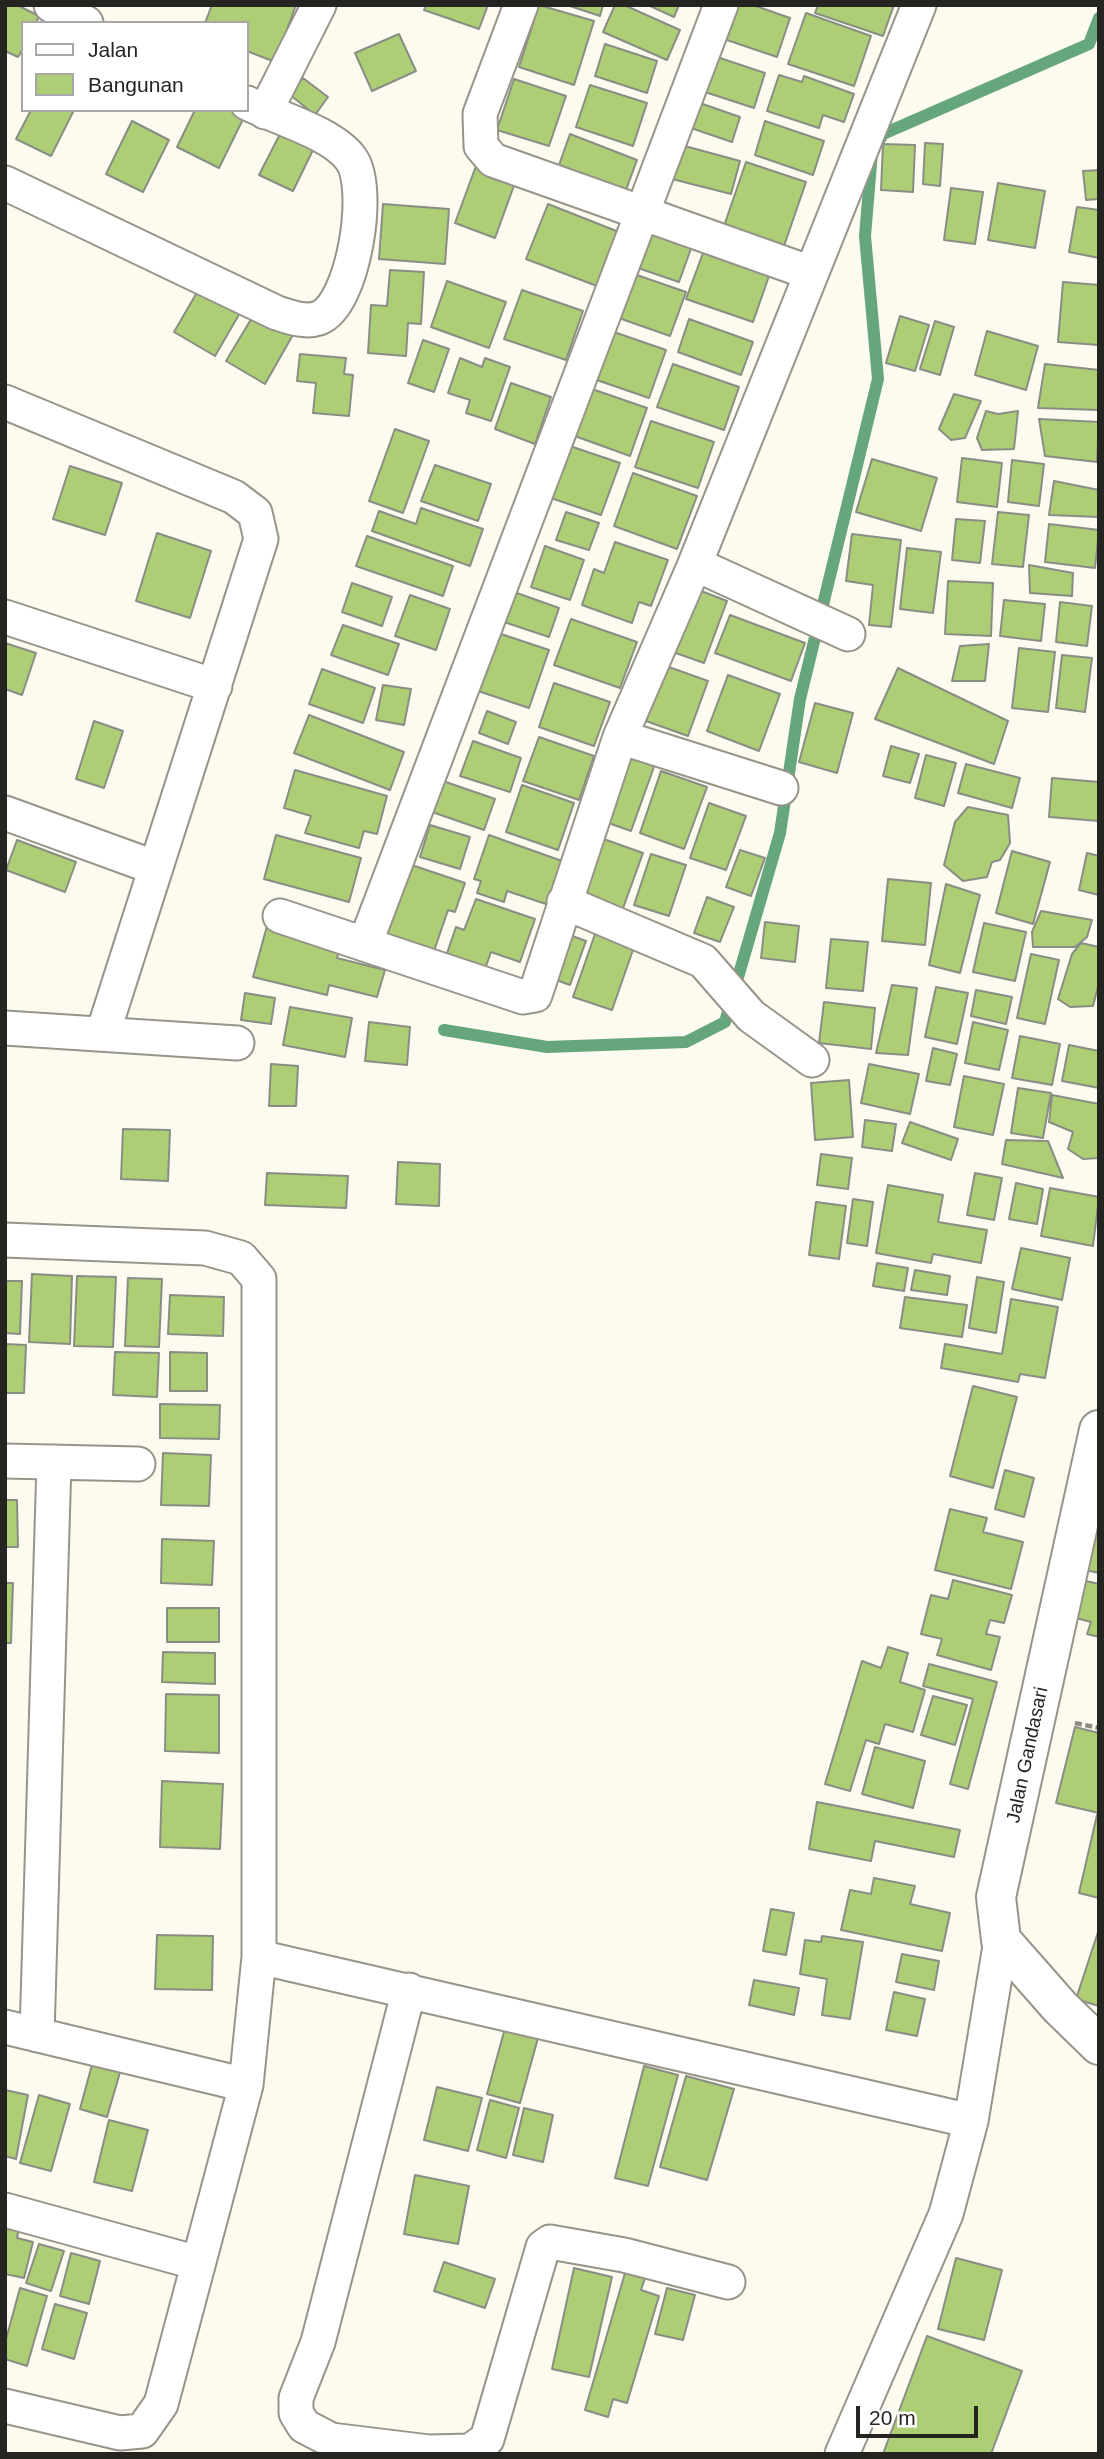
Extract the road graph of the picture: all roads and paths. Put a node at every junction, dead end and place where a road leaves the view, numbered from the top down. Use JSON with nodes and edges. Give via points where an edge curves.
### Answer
{"nodes":[{"id":1,"x":51,"y":5,"type":"edge"},
{"id":2,"x":319,"y":5,"type":"edge"},
{"id":3,"x":521,"y":5,"type":"edge"},
{"id":4,"x":721,"y":5,"type":"edge"},
{"id":5,"x":919,"y":5,"type":"edge"},
{"id":6,"x":82,"y":21,"type":"edge"},
{"id":7,"x":256,"y":107,"type":"edge"},
{"id":8,"x":5,"y":183,"type":"edge"},
{"id":9,"x":641,"y":214,"type":"junction"},
{"id":10,"x":811,"y":273,"type":"junction"},
{"id":11,"x":5,"y":402,"type":"edge"},
{"id":12,"x":695,"y":564,"type":"junction"},
{"id":13,"x":5,"y":617,"type":"edge"},
{"id":14,"x":828,"y":625,"type":"dead end"},
{"id":15,"x":215,"y":686,"type":"junction"},
{"id":16,"x":620,"y":737,"type":"junction"},
{"id":17,"x":781,"y":788,"type":"dead end"},
{"id":18,"x":5,"y":813,"type":"edge"},
{"id":19,"x":156,"y":868,"type":"junction"},
{"id":20,"x":564,"y":902,"type":"junction"},
{"id":21,"x":279,"y":916,"type":"dead end"},
{"id":22,"x":365,"y":944,"type":"junction"},
{"id":23,"x":5,"y":1011,"type":"edge"},
{"id":24,"x":5,"y":1028,"type":"edge"},
{"id":25,"x":64,"y":1031,"type":"junction"},
{"id":26,"x":103,"y":1033,"type":"junction"},
{"id":27,"x":237,"y":1043,"type":"dead end"},
{"id":28,"x":812,"y":1060,"type":"dead end"},
{"id":29,"x":5,"y":1240,"type":"edge"},
{"id":30,"x":1099,"y":1430,"type":"edge"},
{"id":31,"x":5,"y":1461,"type":"edge"},
{"id":32,"x":54,"y":1462,"type":"junction"},
{"id":33,"x":138,"y":1464,"type":"dead end"},
{"id":34,"x":1001,"y":1940,"type":"junction"},
{"id":35,"x":259,"y":1957,"type":"junction"},
{"id":36,"x":409,"y":1990,"type":"junction"},
{"id":37,"x":5,"y":2027,"type":"edge"},
{"id":38,"x":37,"y":2035,"type":"junction"},
{"id":39,"x":1099,"y":2045,"type":"edge"},
{"id":40,"x":246,"y":2085,"type":"junction"},
{"id":41,"x":971,"y":2121,"type":"junction"},
{"id":42,"x":5,"y":2210,"type":"edge"},
{"id":43,"x":198,"y":2263,"type":"junction"},
{"id":44,"x":728,"y":2281,"type":"dead end"},
{"id":45,"x":5,"y":2406,"type":"edge"},
{"id":46,"x":842,"y":2454,"type":"edge"}],
"edges":[{"from":1,"to":6,"type":"street"},
{"from":2,"to":7,"type":"street"},
{"from":3,"to":9,"type":"street","via":[[480,114],[481,146],[493,160]]},
{"from":4,"to":9,"type":"street"},
{"from":5,"to":10,"type":"street"},
{"from":7,"to":8,"type":"street","via":[[338,146],[359,174],[360,213],[350,267],[335,304],[321,317],[296,319],[277,313]]},
{"from":9,"to":10,"type":"street"},
{"from":9,"to":22,"type":"street"},
{"from":10,"to":12,"type":"street"},
{"from":11,"to":15,"type":"street","via":[[234,497],[255,513],[261,539]]},
{"from":12,"to":14,"type":"street"},
{"from":12,"to":16,"type":"street"},
{"from":13,"to":15,"type":"street"},
{"from":15,"to":19,"type":"street"},
{"from":16,"to":17,"type":"street"},
{"from":16,"to":20,"type":"street"},
{"from":18,"to":19,"type":"street"},
{"from":19,"to":26,"type":"street"},
{"from":20,"to":22,"type":"street","via":[[532,998]]},
{"from":20,"to":28,"type":"street","via":[[703,961],[751,1016]]},
{"from":21,"to":22,"type":"street"},
{"from":23,"to":25,"type":"street"},
{"from":24,"to":25,"type":"street"},
{"from":25,"to":26,"type":"street"},
{"from":26,"to":27,"type":"street"},
{"from":29,"to":35,"type":"street","via":[[205,1248],[241,1258],[259,1279]]},
{"from":30,"to":34,"type":"street","name":"Jalan Gandasari","via":[[996,1897]]},
{"from":31,"to":32,"type":"street"},
{"from":32,"to":33,"type":"street"},
{"from":32,"to":38,"type":"street"},
{"from":34,"to":39,"type":"street"},
{"from":34,"to":41,"type":"street"},
{"from":35,"to":36,"type":"street"},
{"from":35,"to":40,"type":"street"},
{"from":36,"to":41,"type":"street"},
{"from":36,"to":44,"type":"street","via":[[318,2342],[296,2398],[296,2413],[304,2426],[331,2440],[429,2452],[470,2451],[487,2439],[543,2247],[550,2242]]},
{"from":37,"to":38,"type":"street"},
{"from":38,"to":40,"type":"street"},
{"from":40,"to":43,"type":"street"},
{"from":41,"to":46,"type":"street","via":[[941,2225]]},
{"from":42,"to":43,"type":"street"},
{"from":43,"to":45,"type":"street","via":[[161,2404],[142,2431],[120,2433]]}]}
